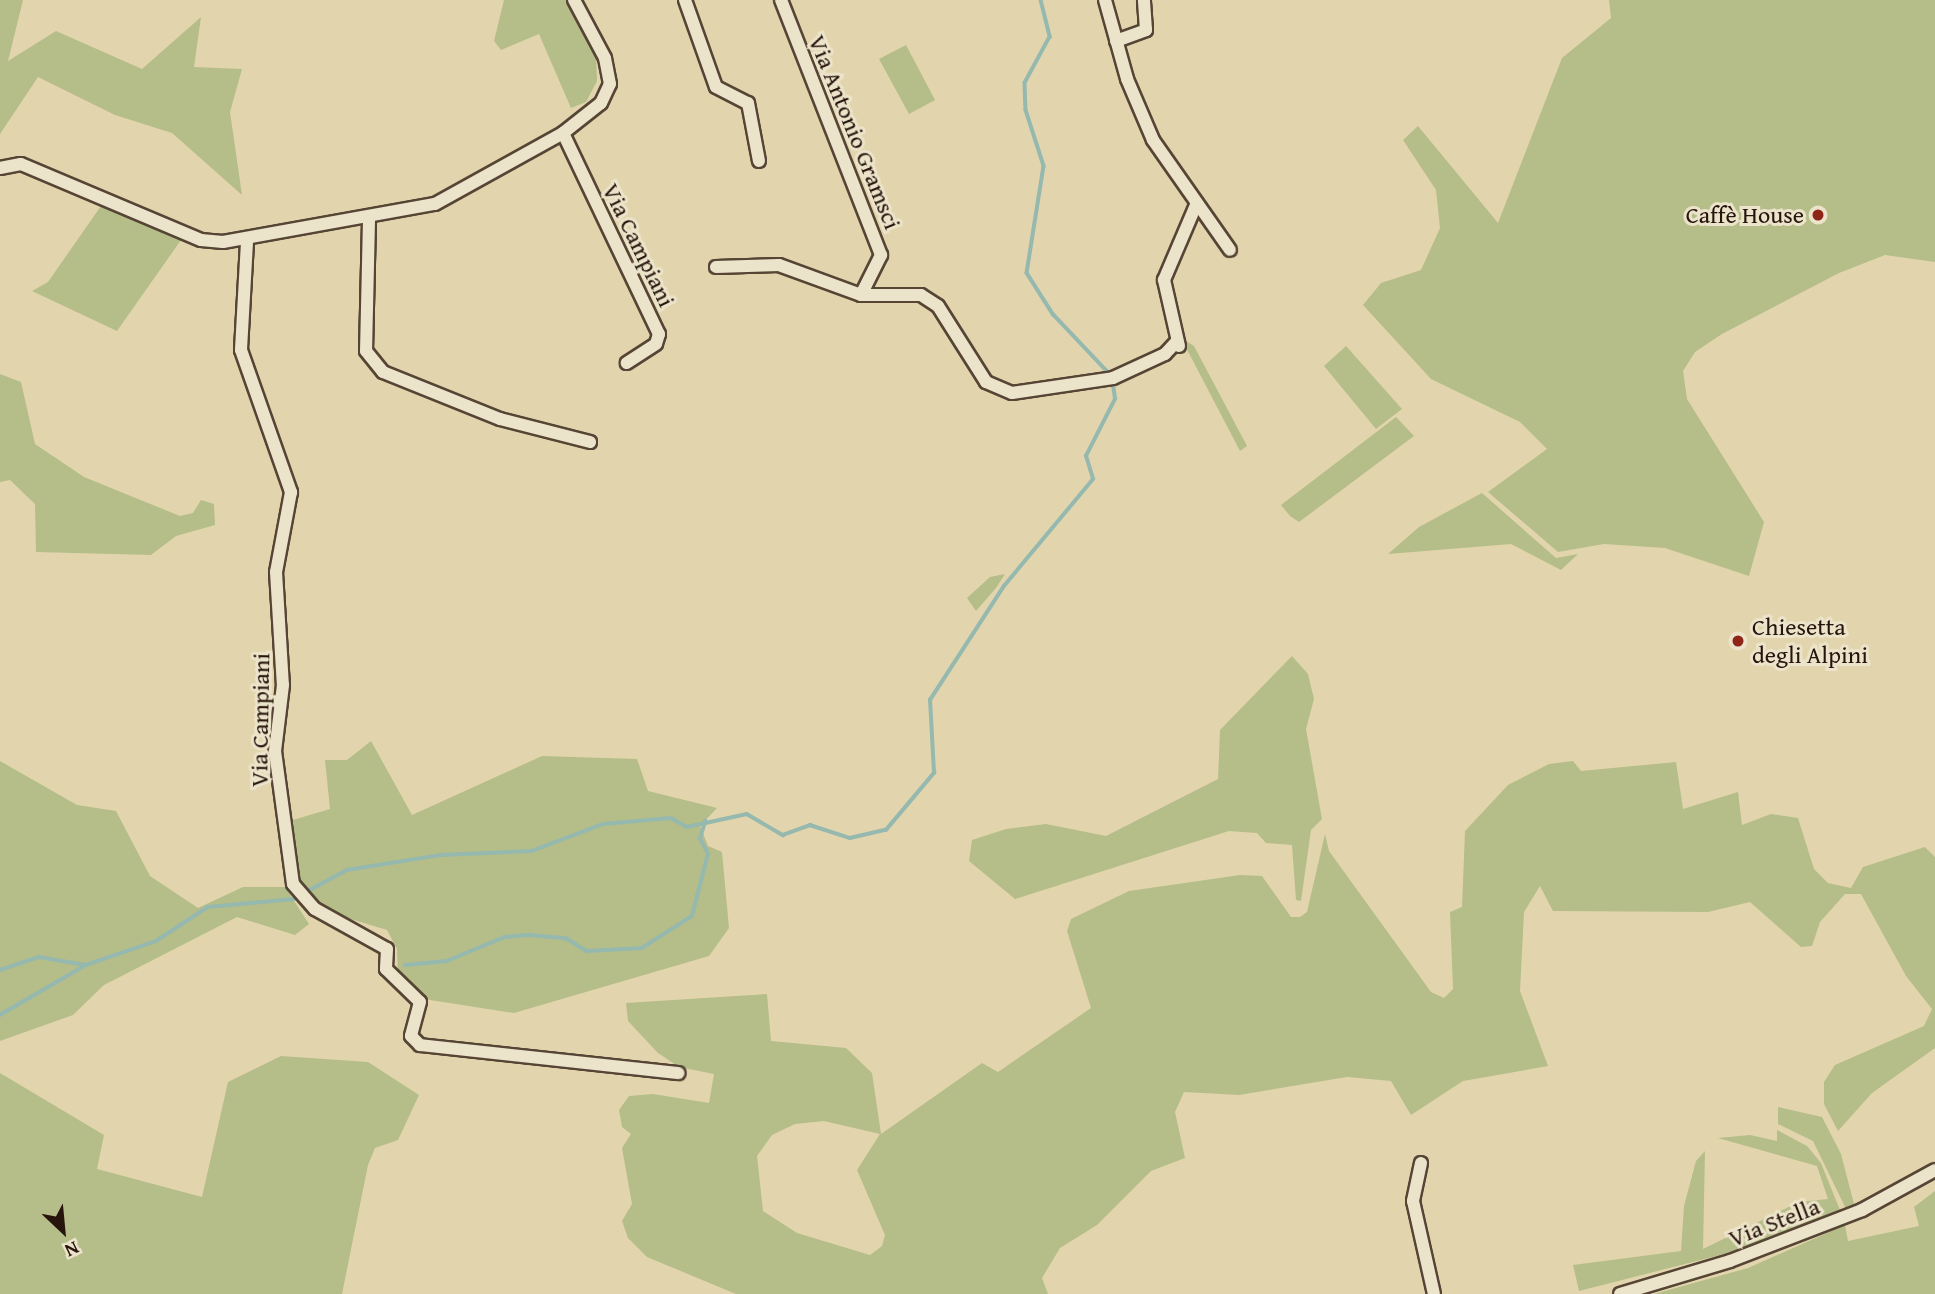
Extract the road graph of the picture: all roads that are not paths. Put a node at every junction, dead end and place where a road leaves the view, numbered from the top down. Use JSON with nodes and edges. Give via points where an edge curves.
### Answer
{"nodes":[{"id":1,"x":574,"y":0,"type":"edge"},
{"id":2,"x":685,"y":0,"type":"edge"},
{"id":3,"x":781,"y":0,"type":"edge"},
{"id":4,"x":1105,"y":0,"type":"edge"},
{"id":5,"x":1144,"y":0,"type":"edge"},
{"id":6,"x":1116,"y":41,"type":"junction"},
{"id":7,"x":563,"y":133,"type":"junction"},
{"id":8,"x":759,"y":161,"type":"dead end"},
{"id":9,"x":0,"y":169,"type":"edge"},
{"id":10,"x":1196,"y":205,"type":"junction"},
{"id":11,"x":369,"y":220,"type":"junction"},
{"id":12,"x":247,"y":242,"type":"junction"},
{"id":13,"x":1230,"y":250,"type":"dead end"},
{"id":14,"x":716,"y":267,"type":"dead end"},
{"id":15,"x":861,"y":295,"type":"junction"},
{"id":16,"x":626,"y":363,"type":"dead end"},
{"id":17,"x":590,"y":442,"type":"dead end"},
{"id":18,"x":678,"y":1073,"type":"dead end"},
{"id":19,"x":1421,"y":1163,"type":"dead end"},
{"id":20,"x":1935,"y":1170,"type":"edge"},
{"id":21,"x":1434,"y":1294,"type":"edge"},
{"id":22,"x":1620,"y":1294,"type":"edge"}],
"edges":[{"from":1,"to":7,"type":"street","via":[[605,58],[610,84],[601,103]]},
{"from":2,"to":8,"type":"street","via":[[716,87],[748,103]]},
{"from":3,"to":15,"type":"street","name":"Via Antonio Gramsci","via":[[881,255]]},
{"from":4,"to":6,"type":"street"},
{"from":5,"to":6,"type":"street","via":[[1146,30]]},
{"from":6,"to":10,"type":"street","via":[[1153,140]]},
{"from":7,"to":11,"type":"street","via":[[435,204]]},
{"from":7,"to":16,"type":"street","name":"Via Campiani","via":[[660,334],[656,344]]},
{"from":9,"to":12,"type":"street","via":[[21,164],[49,173],[201,240]]},
{"from":10,"to":13,"type":"street"},
{"from":10,"to":15,"type":"street","via":[[1164,280],[1178,343],[1165,354],[1113,378],[1012,393],[986,382],[938,306],[921,295]]},
{"from":11,"to":12,"type":"street"},
{"from":11,"to":17,"type":"street","via":[[366,351],[383,372],[500,419]]},
{"from":12,"to":18,"type":"street","name":"Via Campiani","via":[[241,350],[291,492],[276,572],[283,685],[275,751],[293,884],[315,909],[387,949],[386,969],[420,1002],[411,1036],[420,1045]]},
{"from":14,"to":15,"type":"street","via":[[779,265]]},
{"from":19,"to":21,"type":"street","via":[[1413,1201]]},
{"from":20,"to":22,"type":"street","name":"Via Stella","via":[[1862,1210],[1730,1261]]}]}
